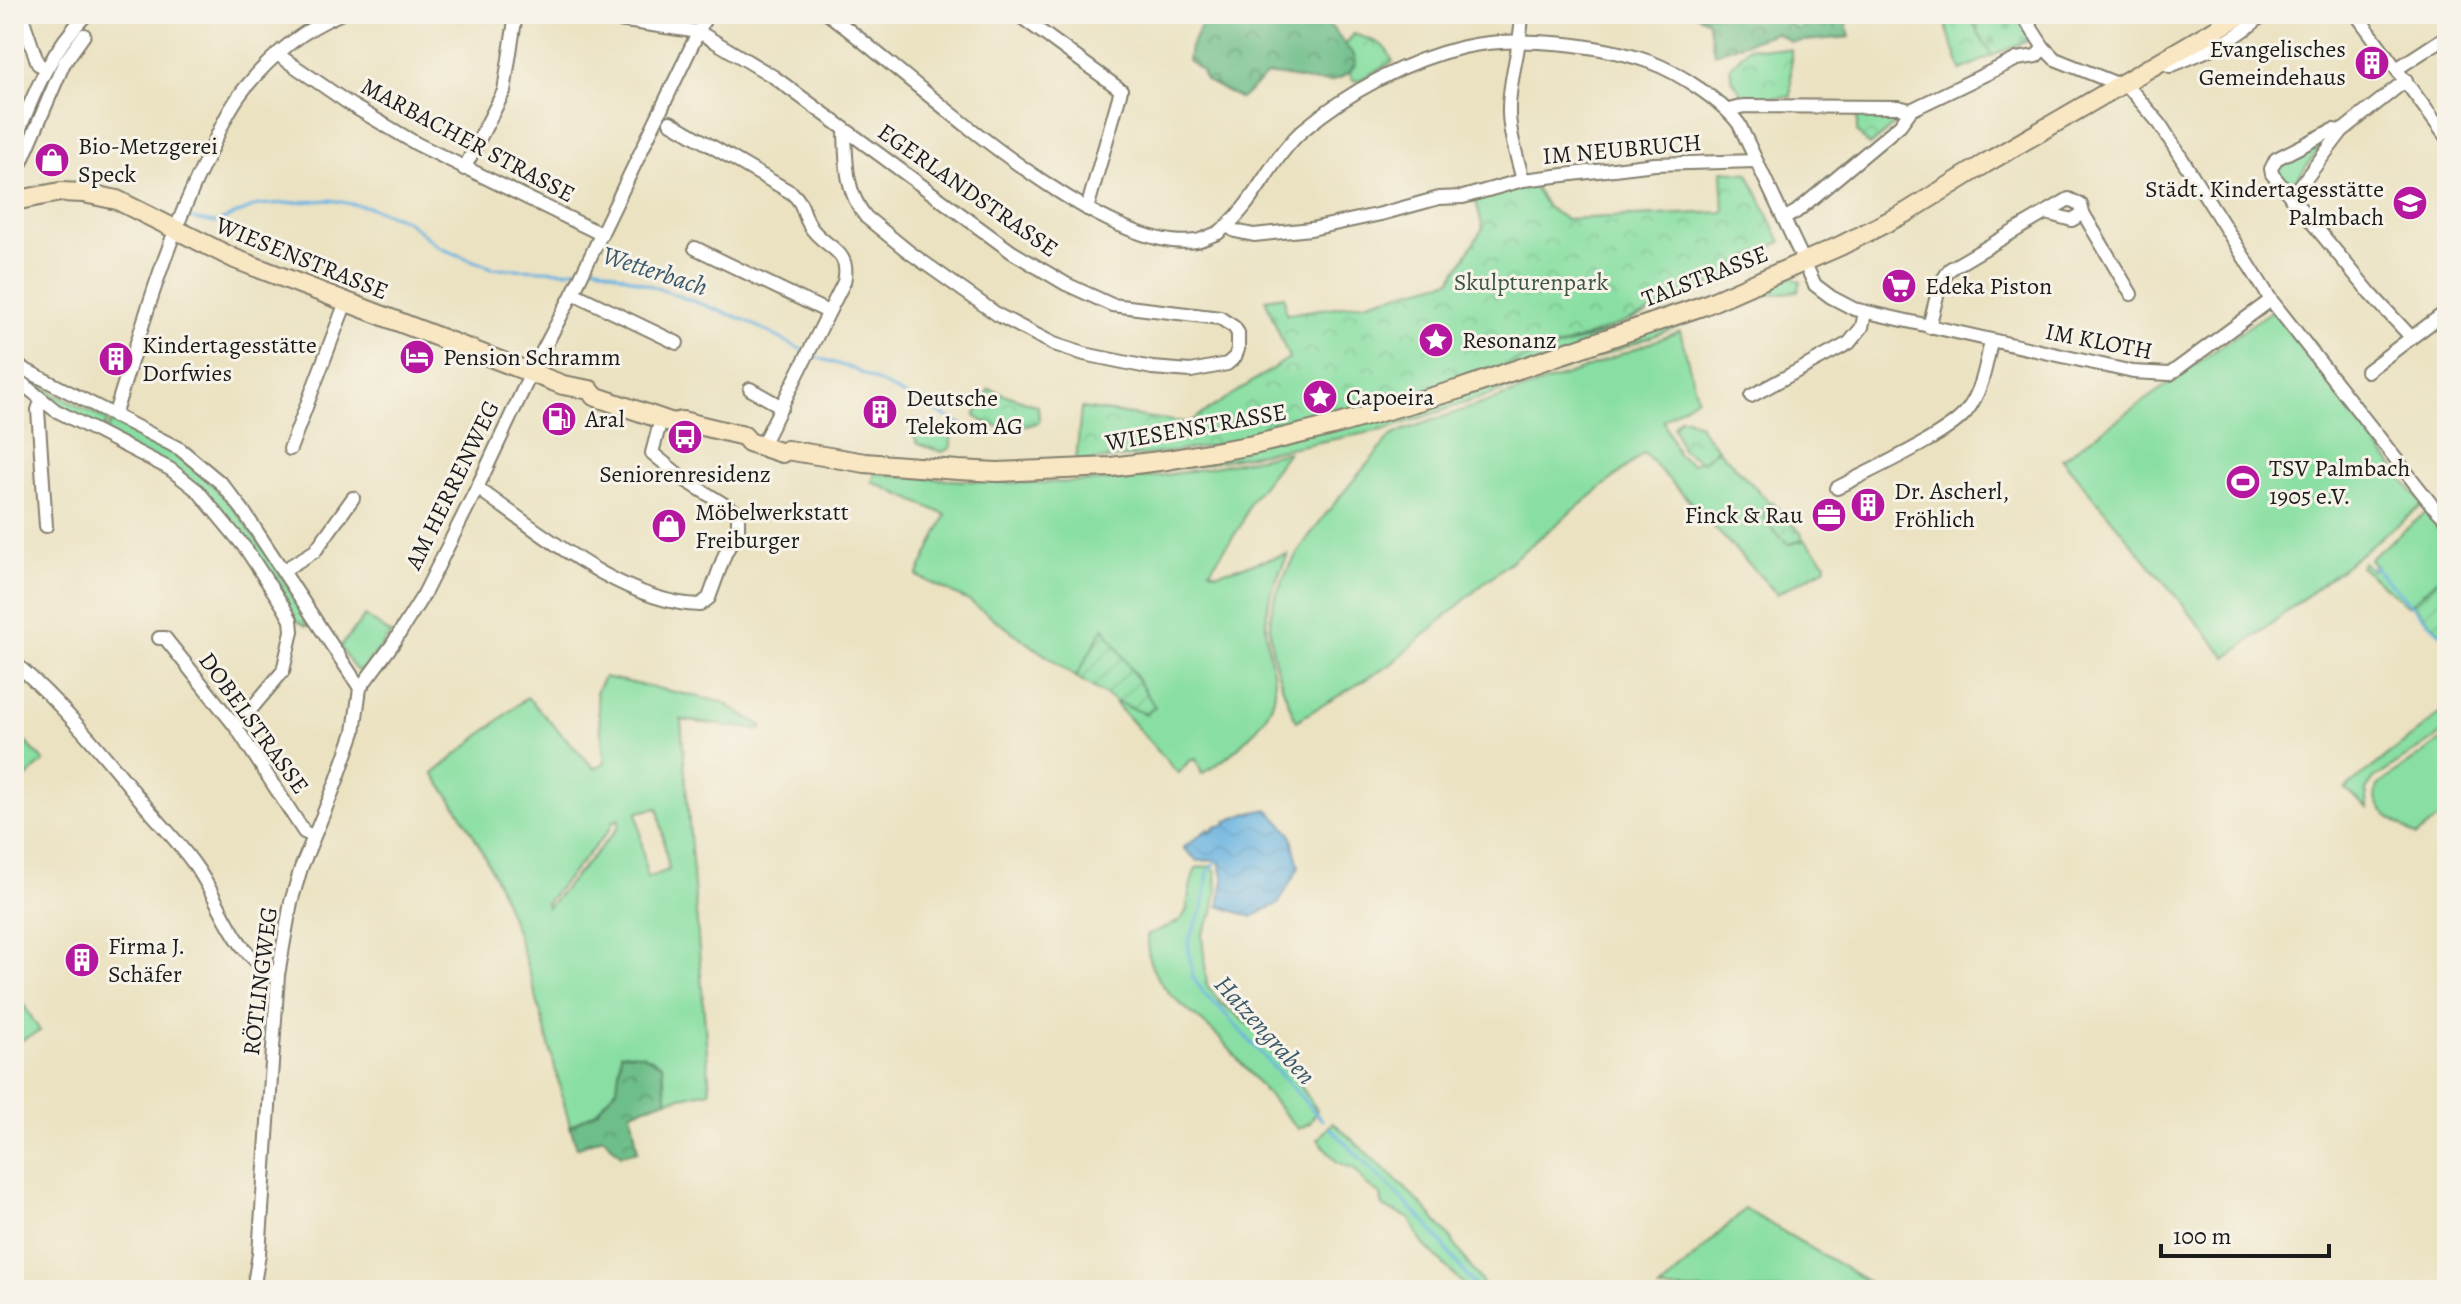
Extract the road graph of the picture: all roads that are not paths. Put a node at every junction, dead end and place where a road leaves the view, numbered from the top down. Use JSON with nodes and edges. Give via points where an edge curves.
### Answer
{"nodes":[{"id":1,"x":21,"y":14,"type":"edge"},
{"id":2,"x":87,"y":14,"type":"edge"},
{"id":3,"x":340,"y":14,"type":"edge"},
{"id":4,"x":516,"y":14,"type":"edge"},
{"id":5,"x":579,"y":14,"type":"edge"},
{"id":6,"x":707,"y":14,"type":"edge"},
{"id":7,"x":828,"y":14,"type":"edge"},
{"id":8,"x":1017,"y":14,"type":"edge"},
{"id":9,"x":1522,"y":14,"type":"edge"},
{"id":10,"x":2022,"y":14,"type":"edge"},
{"id":11,"x":2242,"y":14,"type":"edge"},
{"id":12,"x":2263,"y":14,"type":"edge"},
{"id":13,"x":2356,"y":14,"type":"edge"},
{"id":14,"x":699,"y":32,"type":"junction"},
{"id":15,"x":84,"y":35,"type":"dead end"},
{"id":16,"x":2447,"y":36,"type":"edge"},
{"id":17,"x":1521,"y":40,"type":"junction"},
{"id":18,"x":2044,"y":48,"type":"junction"},
{"id":19,"x":277,"y":54,"type":"junction"},
{"id":20,"x":2160,"y":60,"type":"junction"},
{"id":21,"x":46,"y":68,"type":"junction"},
{"id":22,"x":2398,"y":68,"type":"junction"},
{"id":23,"x":2406,"y":80,"type":"junction"},
{"id":24,"x":2121,"y":84,"type":"junction"},
{"id":25,"x":1729,"y":110,"type":"junction"},
{"id":26,"x":1911,"y":110,"type":"junction"},
{"id":27,"x":670,"y":122,"type":"dead end"},
{"id":28,"x":845,"y":129,"type":"junction"},
{"id":29,"x":2342,"y":131,"type":"junction"},
{"id":30,"x":2447,"y":138,"type":"edge"},
{"id":31,"x":14,"y":143,"type":"edge"},
{"id":32,"x":1756,"y":161,"type":"junction"},
{"id":33,"x":14,"y":164,"type":"edge"},
{"id":34,"x":464,"y":169,"type":"junction"},
{"id":35,"x":1523,"y":180,"type":"junction"},
{"id":36,"x":2291,"y":198,"type":"junction"},
{"id":37,"x":14,"y":201,"type":"edge"},
{"id":38,"x":1087,"y":209,"type":"junction"},
{"id":39,"x":2046,"y":213,"type":"junction"},
{"id":40,"x":2083,"y":213,"type":"junction"},
{"id":41,"x":1785,"y":218,"type":"junction"},
{"id":42,"x":175,"y":230,"type":"junction"},
{"id":43,"x":1221,"y":230,"type":"junction"},
{"id":44,"x":601,"y":234,"type":"junction"},
{"id":45,"x":695,"y":248,"type":"dead end"},
{"id":46,"x":1802,"y":258,"type":"junction"},
{"id":47,"x":573,"y":293,"type":"junction"},
{"id":48,"x":2131,"y":294,"type":"dead end"},
{"id":49,"x":2271,"y":300,"type":"junction"},
{"id":50,"x":346,"y":302,"type":"junction"},
{"id":51,"x":2447,"y":311,"type":"edge"},
{"id":52,"x":828,"y":312,"type":"junction"},
{"id":53,"x":1865,"y":312,"type":"junction"},
{"id":54,"x":1929,"y":327,"type":"junction"},
{"id":55,"x":2411,"y":337,"type":"junction"},
{"id":56,"x":1600,"y":339,"type":"joint"},
{"id":57,"x":1991,"y":341,"type":"junction"},
{"id":58,"x":677,"y":343,"type":"dead end"},
{"id":59,"x":14,"y":364,"type":"edge"},
{"id":60,"x":2367,"y":371,"type":"dead end"},
{"id":61,"x":531,"y":373,"type":"junction"},
{"id":62,"x":14,"y":377,"type":"edge"},
{"id":63,"x":750,"y":389,"type":"dead end"},
{"id":64,"x":1751,"y":396,"type":"dead end"},
{"id":65,"x":41,"y":401,"type":"junction"},
{"id":66,"x":782,"y":407,"type":"junction"},
{"id":67,"x":114,"y":416,"type":"junction"},
{"id":68,"x":667,"y":421,"type":"junction"},
{"id":69,"x":759,"y":444,"type":"junction"},
{"id":70,"x":290,"y":449,"type":"dead end"},
{"id":71,"x":477,"y":488,"type":"junction"},
{"id":72,"x":1837,"y":488,"type":"dead end"},
{"id":73,"x":353,"y":498,"type":"dead end"},
{"id":74,"x":2447,"y":520,"type":"edge"},
{"id":75,"x":46,"y":526,"type":"dead end"},
{"id":76,"x":282,"y":571,"type":"junction"},
{"id":77,"x":159,"y":638,"type":"dead end"},
{"id":78,"x":14,"y":662,"type":"edge"},
{"id":79,"x":360,"y":688,"type":"junction"},
{"id":80,"x":236,"y":727,"type":"junction"},
{"id":81,"x":313,"y":836,"type":"junction"},
{"id":82,"x":278,"y":975,"type":"junction"},
{"id":83,"x":253,"y":1290,"type":"edge"}],
"edges":[{"from":1,"to":21,"type":"street","via":[[38,64]]},
{"from":2,"to":21,"type":"street"},
{"from":3,"to":19,"type":"street"},
{"from":4,"to":34,"type":"street","via":[[504,91]]},
{"from":5,"to":14,"type":"street"},
{"from":6,"to":14,"type":"street","name":"AM HERRENWEG"},
{"from":7,"to":38,"type":"street","via":[[984,138]]},
{"from":8,"to":38,"type":"street","via":[[1121,90]]},
{"from":9,"to":17,"type":"street"},
{"from":10,"to":18,"type":"street"},
{"from":11,"to":20,"type":"main road","name":"TALSTRASSE"},
{"from":12,"to":20,"type":"street","name":"TALSTRASSE","via":[[2218,46],[2170,66]]},
{"from":13,"to":22,"type":"street"},
{"from":14,"to":28,"type":"street","name":"EGERLANDSTRASSE","via":[[774,77]]},
{"from":14,"to":44,"type":"street","name":"AM HERRENWEG"},
{"from":15,"to":33,"type":"street","via":[[64,63],[21,163]]},
{"from":16,"to":22,"type":"street"},
{"from":17,"to":25,"type":"street","via":[[1601,49],[1650,62]]},
{"from":17,"to":35,"type":"street","via":[[1508,110]]},
{"from":17,"to":43,"type":"street","via":[[1447,51],[1349,97],[1281,151]]},
{"from":18,"to":24,"type":"street","via":[[2055,59]]},
{"from":18,"to":26,"type":"street"},
{"from":19,"to":34,"type":"street","name":"MARBACHER STRASSE","via":[[379,122]]},
{"from":19,"to":42,"type":"street","via":[[230,110]]},
{"from":20,"to":24,"type":"main road","name":"TALSTRASSE"},
{"from":21,"to":31,"type":"street"},
{"from":22,"to":23,"type":"street"},
{"from":23,"to":29,"type":"street"},
{"from":23,"to":30,"type":"street"},
{"from":24,"to":46,"type":"main road","name":"TALSTRASSE","via":[[1907,212]]},
{"from":24,"to":49,"type":"street","via":[[2160,124]]},
{"from":25,"to":26,"type":"street"},
{"from":25,"to":32,"type":"street","name":"IM KLOTH"},
{"from":26,"to":41,"type":"street","via":[[1900,125]]},
{"from":27,"to":52,"type":"street","via":[[801,201],[811,229],[847,268]]},
{"from":28,"to":28,"type":"street","name":"EGERLANDSTRASSE","via":[[1012,252],[1066,284],[1112,305],[1220,318],[1234,327],[1239,341],[1235,357],[1217,368],[1152,368],[1084,354],[1028,333],[960,290],[866,217],[850,189]]},
{"from":29,"to":36,"type":"street"},
{"from":29,"to":36,"type":"street","via":[[2333,130],[2276,159],[2272,174]]},
{"from":32,"to":35,"type":"street","name":"IM NEUBRUCH","via":[[1655,164]]},
{"from":32,"to":41,"type":"street","name":"IM KLOTH"},
{"from":34,"to":44,"type":"street","name":"MARBACHER STRASSE"},
{"from":35,"to":43,"type":"street","name":"IM NEUBRUCH","via":[[1311,229],[1254,235]]},
{"from":36,"to":55,"type":"street"},
{"from":37,"to":42,"type":"main road","name":"WIESENSTRASSE","via":[[60,192],[105,197]]},
{"from":38,"to":43,"type":"street","via":[[1150,236],[1196,241]]},
{"from":39,"to":40,"type":"street","via":[[2072,220]]},
{"from":39,"to":40,"type":"street","via":[[2069,199],[2081,205]]},
{"from":39,"to":54,"type":"street","via":[[1950,269],[1940,284]]},
{"from":40,"to":48,"type":"street"},
{"from":41,"to":46,"type":"street","name":"IM KLOTH"},
{"from":42,"to":50,"type":"main road","name":"WIESENSTRASSE"},
{"from":42,"to":67,"type":"street"},
{"from":44,"to":47,"type":"street","name":"AM HERRENWEG"},
{"from":45,"to":52,"type":"street"},
{"from":46,"to":53,"type":"street","name":"IM KLOTH","via":[[1815,285]]},
{"from":46,"to":56,"type":"main road","name":"TALSTRASSE"},
{"from":47,"to":58,"type":"street"},
{"from":47,"to":61,"type":"street","name":"AM HERRENWEG"},
{"from":49,"to":57,"type":"street","name":"IM KLOTH","via":[[2170,374],[2133,372]]},
{"from":49,"to":74,"type":"street"},
{"from":50,"to":61,"type":"main road","name":"WIESENSTRASSE"},
{"from":50,"to":70,"type":"street"},
{"from":51,"to":55,"type":"street"},
{"from":52,"to":66,"type":"street"},
{"from":53,"to":54,"type":"street","name":"IM KLOTH"},
{"from":53,"to":64,"type":"street","via":[[1862,327],[1849,343]]},
{"from":54,"to":57,"type":"street","name":"IM KLOTH"},
{"from":55,"to":60,"type":"street"},
{"from":56,"to":69,"type":"main road","name":"WIESENSTRASSE","via":[[1460,389],[1352,420],[1167,460],[998,472],[898,467],[782,453]]},
{"from":57,"to":72,"type":"street","via":[[1981,383],[1965,413]]},
{"from":59,"to":67,"type":"street"},
{"from":61,"to":68,"type":"main road","name":"WIESENSTRASSE","via":[[588,398]]},
{"from":61,"to":71,"type":"street","name":"AM HERRENWEG"},
{"from":62,"to":65,"type":"street"},
{"from":63,"to":66,"type":"street"},
{"from":65,"to":75,"type":"street"},
{"from":65,"to":80,"type":"street","via":[[170,469],[198,491],[246,549],[283,606],[292,631],[283,671]]},
{"from":66,"to":69,"type":"street"},
{"from":67,"to":76,"type":"street","via":[[180,449],[222,484]]},
{"from":68,"to":69,"type":"main road","name":"WIESENSTRASSE","via":[[744,436]]},
{"from":68,"to":71,"type":"street","via":[[653,441],[652,453],[738,513],[738,529],[709,598],[700,605],[636,591],[609,578]]},
{"from":71,"to":79,"type":"street","name":"AM HERRENWEG","via":[[405,627]]},
{"from":73,"to":76,"type":"street","via":[[315,551]]},
{"from":76,"to":79,"type":"street"},
{"from":77,"to":80,"type":"street","name":"DOBELSTRASSE","via":[[165,638]]},
{"from":78,"to":82,"type":"street","via":[[109,761],[196,866],[241,944]]},
{"from":79,"to":81,"type":"street","name":"RÖTLINGWEG","via":[[354,732]]},
{"from":80,"to":81,"type":"street","name":"DOBELSTRASSE","via":[[304,832]]},
{"from":81,"to":82,"type":"street","name":"RÖTLINGWEG","via":[[291,902]]},
{"from":82,"to":83,"type":"street","name":"RÖTLINGWEG"}]}
